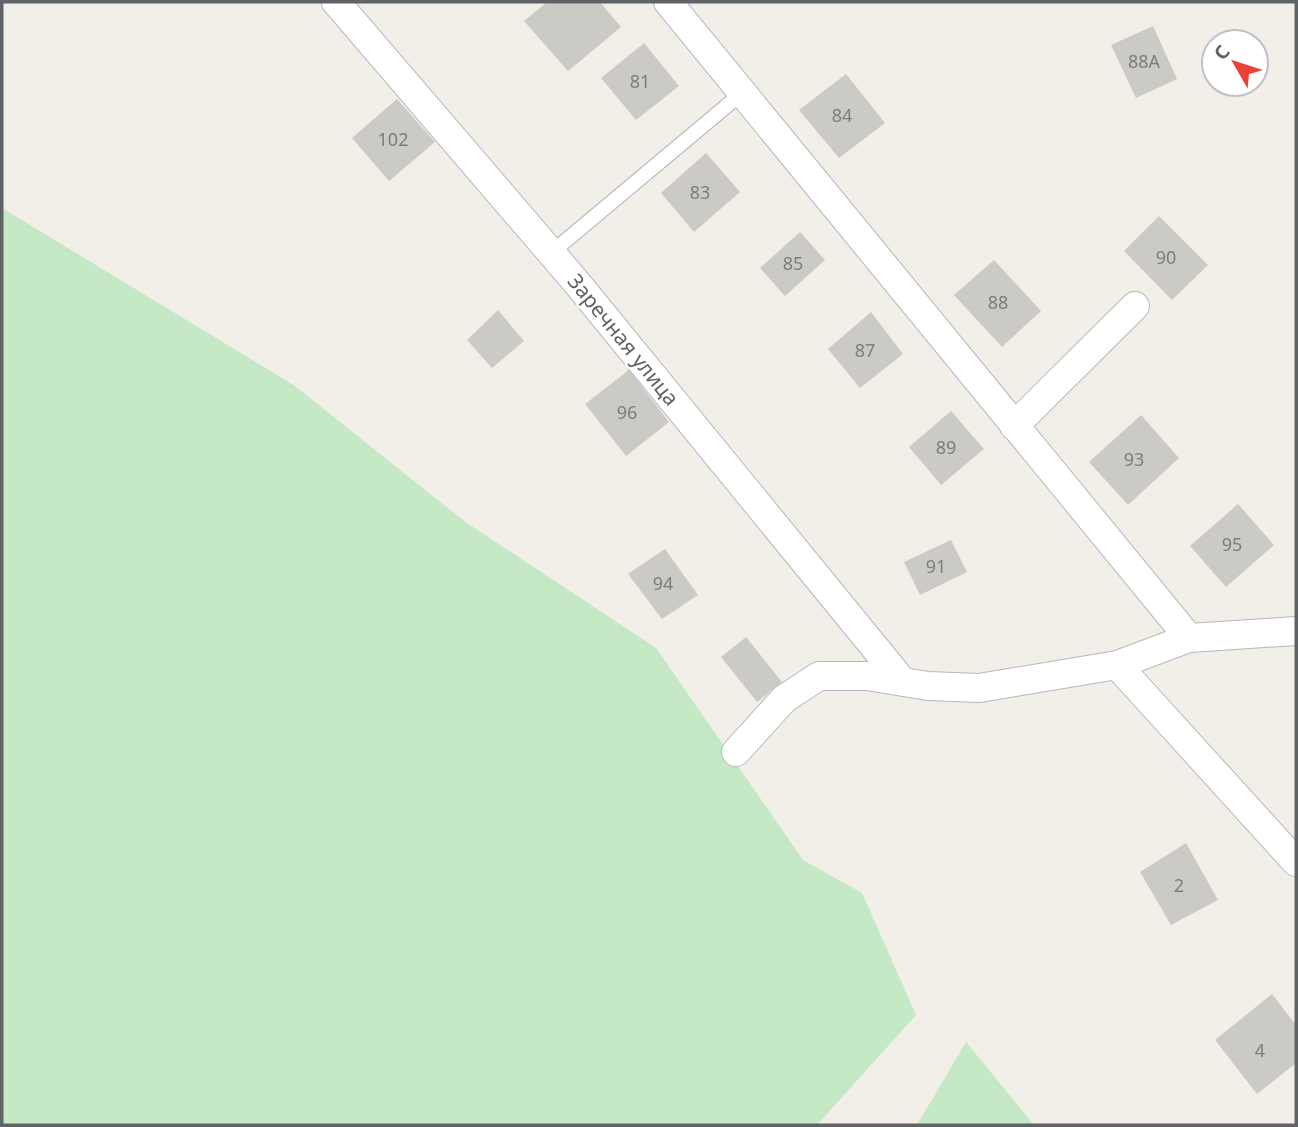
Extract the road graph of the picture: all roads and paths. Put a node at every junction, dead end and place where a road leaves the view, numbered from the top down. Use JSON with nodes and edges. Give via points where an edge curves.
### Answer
{"nodes":[{"id":1,"x":336,"y":2,"type":"edge"},
{"id":2,"x":668,"y":2,"type":"edge"},
{"id":3,"x":742,"y":93,"type":"junction"},
{"id":4,"x":551,"y":253,"type":"junction"},
{"id":5,"x":1135,"y":306,"type":"dead end"},
{"id":6,"x":1014,"y":426,"type":"junction"},
{"id":7,"x":1296,"y":631,"type":"edge"},
{"id":8,"x":1189,"y":638,"type":"junction"},
{"id":9,"x":1118,"y":665,"type":"junction"},
{"id":10,"x":903,"y":682,"type":"junction"},
{"id":11,"x":736,"y":752,"type":"dead end"},
{"id":12,"x":1296,"y":862,"type":"edge"}],
"edges":[{"from":1,"to":4,"type":"street","name":"Заречная улица"},
{"from":2,"to":3,"type":"street"},
{"from":3,"to":4,"type":"lane"},
{"from":3,"to":6,"type":"street"},
{"from":4,"to":10,"type":"street","name":"Заречная улица"},
{"from":5,"to":6,"type":"street"},
{"from":6,"to":8,"type":"street"},
{"from":7,"to":8,"type":"street"},
{"from":8,"to":9,"type":"street"},
{"from":9,"to":10,"type":"street","via":[[979,688]]},
{"from":9,"to":12,"type":"street"},
{"from":10,"to":11,"type":"street","via":[[819,676],[784,699]]}]}
